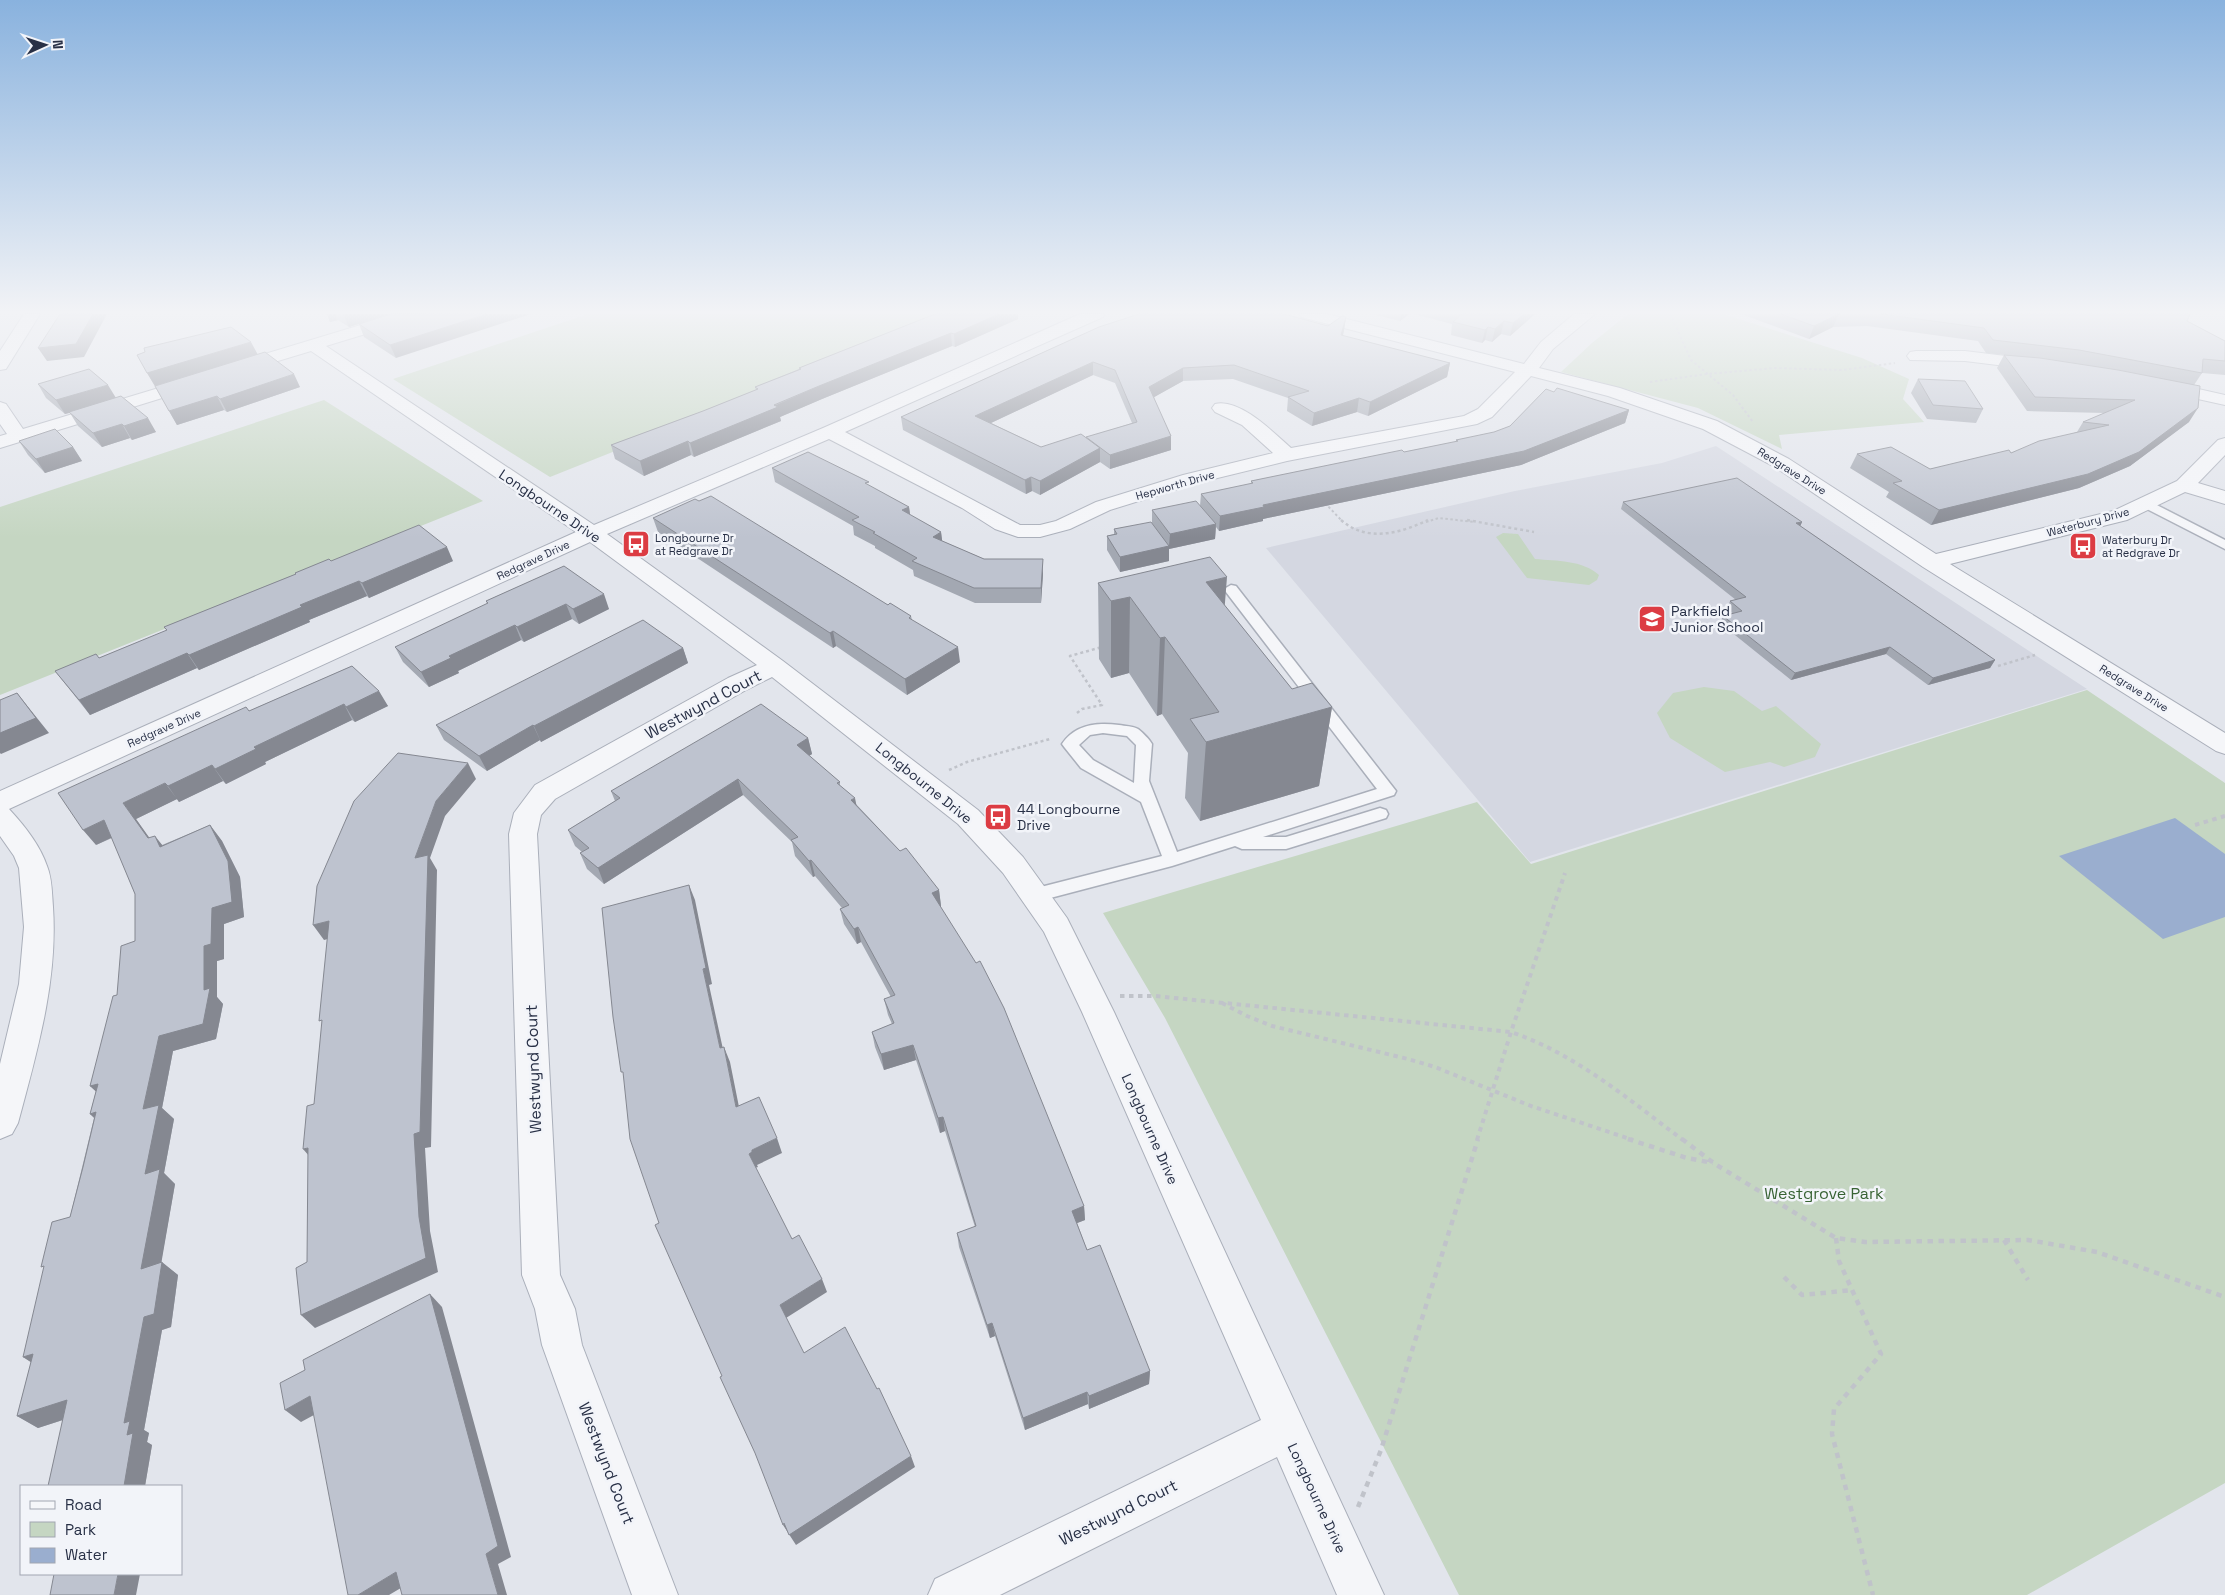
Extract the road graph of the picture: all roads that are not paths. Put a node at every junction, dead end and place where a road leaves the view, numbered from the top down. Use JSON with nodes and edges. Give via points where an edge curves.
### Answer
{"nodes":[{"id":1,"x":173,"y":388,"type":"edge"},
{"id":2,"x":376,"y":388,"type":"edge"},
{"id":3,"x":927,"y":388,"type":"edge"},
{"id":4,"x":1508,"y":388,"type":"edge"},
{"id":5,"x":1601,"y":388,"type":"edge"},
{"id":6,"x":2175,"y":388,"type":"edge"},
{"id":7,"x":2225,"y":400,"type":"edge"},
{"id":8,"x":0,"y":408,"type":"edge"},
{"id":9,"x":1221,"y":408,"type":"dead end"},
{"id":10,"x":830,"y":432,"type":"junction"},
{"id":11,"x":19,"y":436,"type":"junction"},
{"id":12,"x":0,"y":442,"type":"edge"},
{"id":13,"x":2225,"y":444,"type":"edge"},
{"id":14,"x":1287,"y":455,"type":"junction"},
{"id":15,"x":2184,"y":485,"type":"junction"},
{"id":16,"x":2225,"y":498,"type":"edge"},
{"id":17,"x":2147,"y":504,"type":"junction"},
{"id":18,"x":592,"y":533,"type":"junction"},
{"id":19,"x":2225,"y":546,"type":"edge"},
{"id":20,"x":1932,"y":562,"type":"junction"},
{"id":21,"x":1231,"y":589,"type":"dead end"},
{"id":22,"x":774,"y":666,"type":"junction"},
{"id":23,"x":2225,"y":745,"type":"edge"},
{"id":24,"x":1148,"y":798,"type":"junction"},
{"id":25,"x":0,"y":802,"type":"edge"},
{"id":26,"x":1380,"y":814,"type":"dead end"},
{"id":27,"x":0,"y":816,"type":"edge"},
{"id":28,"x":1226,"y":843,"type":"junction"},
{"id":29,"x":1172,"y":860,"type":"junction"},
{"id":30,"x":1035,"y":895,"type":"junction"},
{"id":31,"x":0,"y":1123,"type":"edge"},
{"id":32,"x":1286,"y":1430,"type":"junction"},
{"id":33,"x":655,"y":1595,"type":"edge"},
{"id":34,"x":951,"y":1595,"type":"edge"},
{"id":35,"x":1361,"y":1595,"type":"edge"}],
"edges":[{"from":1,"to":11,"type":"street"},
{"from":2,"to":18,"type":"street","name":"Longbourne Drive"},
{"from":3,"to":10,"type":"street","name":"Redgrave Drive"},
{"from":4,"to":14,"type":"street","name":"Hepworth Drive","via":[[1485,413],[1470,420]]},
{"from":5,"to":20,"type":"street","name":"Redgrave Drive","via":[[1685,416],[1740,440],[1782,463]]},
{"from":6,"to":7,"type":"street"},
{"from":8,"to":11,"type":"street"},
{"from":9,"to":14,"type":"street","via":[[1249,420]]},
{"from":10,"to":14,"type":"street","name":"Hepworth Drive","via":[[1018,531],[1040,531],[1063,525],[1104,506],[1161,487]]},
{"from":10,"to":18,"type":"street","name":"Redgrave Drive"},
{"from":11,"to":12,"type":"street"},
{"from":13,"to":15,"type":"street","name":"Waterbury Drive"},
{"from":15,"to":16,"type":"street"},
{"from":15,"to":17,"type":"street","name":"Waterbury Drive"},
{"from":17,"to":19,"type":"lane"},
{"from":17,"to":20,"type":"street","name":"Waterbury Drive","via":[[2120,516]]},
{"from":18,"to":22,"type":"street","name":"Longbourne Drive"},
{"from":18,"to":25,"type":"street","name":"Redgrave Drive"},
{"from":20,"to":23,"type":"street","name":"Redgrave Drive"},
{"from":21,"to":28,"type":"lane","via":[[1388,791]]},
{"from":22,"to":30,"type":"street","name":"Longbourne Drive","via":[[968,817],[1013,865]]},
{"from":22,"to":33,"type":"street","name":"Westwynd Court","via":[[736,684],[545,792],[528,813],[523,834],[541,1274],[554,1309],[562,1345]]},
{"from":24,"to":24,"type":"lane","via":[[1141,781],[1144,744],[1132,732],[1103,728],[1085,731],[1070,744],[1087,764]]},
{"from":24,"to":29,"type":"lane"},
{"from":26,"to":28,"type":"lane","via":[[1286,842]]},
{"from":27,"to":31,"type":"street","via":[[32,865],[39,918],[36,990]]},
{"from":28,"to":29,"type":"lane"},
{"from":29,"to":30,"type":"lane"},
{"from":30,"to":32,"type":"street","name":"Longbourne Drive","via":[[1056,926],[1090,995]]},
{"from":32,"to":34,"type":"street","name":"Westwynd Court"},
{"from":32,"to":35,"type":"street","name":"Longbourne Drive"}]}
